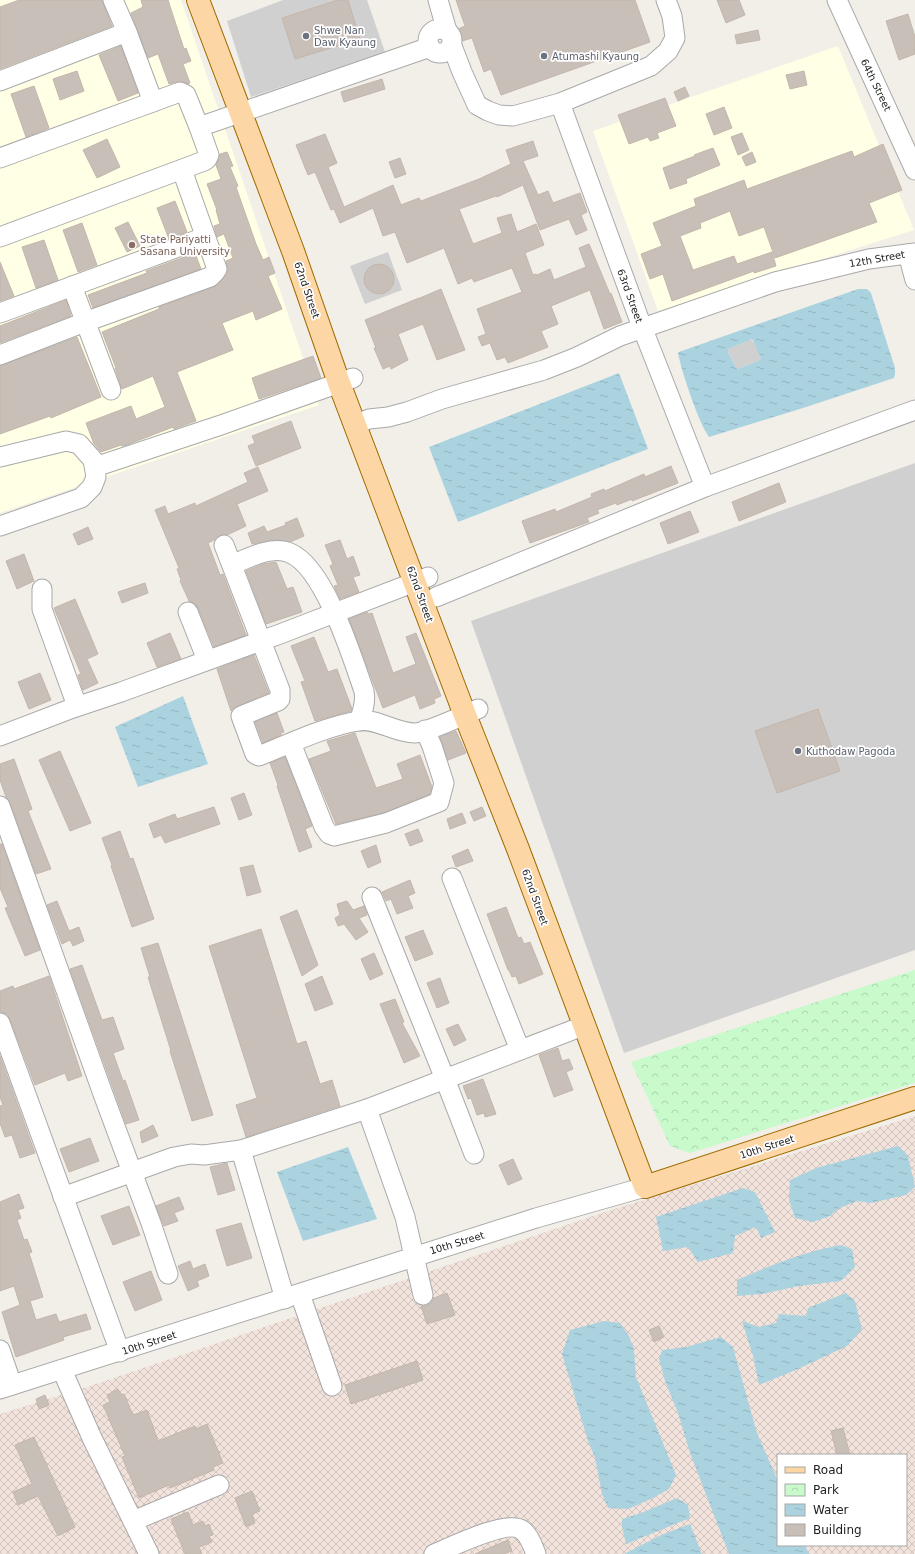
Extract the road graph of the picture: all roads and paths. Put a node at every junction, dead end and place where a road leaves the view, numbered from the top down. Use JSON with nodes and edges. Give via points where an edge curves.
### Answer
{"nodes":[{"id":1,"x":113,"y":0,"type":"edge"},
{"id":2,"x":198,"y":0,"type":"edge"},
{"id":3,"x":213,"y":0,"type":"edge"},
{"id":4,"x":438,"y":0,"type":"edge"},
{"id":5,"x":666,"y":0,"type":"edge"},
{"id":6,"x":837,"y":0,"type":"edge"},
{"id":7,"x":127,"y":32,"type":"junction"},
{"id":8,"x":449,"y":39,"type":"junction"},
{"id":9,"x":0,"y":80,"type":"edge"},
{"id":10,"x":152,"y":102,"type":"junction"},
{"id":11,"x":560,"y":103,"type":"junction"},
{"id":12,"x":246,"y":110,"type":"junction"},
{"id":13,"x":199,"y":127,"type":"junction"},
{"id":14,"x":0,"y":158,"type":"edge"},
{"id":15,"x":182,"y":170,"type":"junction"},
{"id":16,"x":915,"y":170,"type":"edge"},
{"id":17,"x":0,"y":237,"type":"edge"},
{"id":18,"x":205,"y":237,"type":"junction"},
{"id":19,"x":912,"y":254,"type":"edge"},
{"id":20,"x":915,"y":280,"type":"edge"},
{"id":21,"x":72,"y":286,"type":"junction"},
{"id":22,"x":0,"y":313,"type":"edge"},
{"id":23,"x":85,"y":322,"type":"junction"},
{"id":24,"x":642,"y":327,"type":"junction"},
{"id":25,"x":0,"y":355,"type":"edge"},
{"id":26,"x":346,"y":381,"type":"junction"},
{"id":27,"x":111,"y":390,"type":"dead end"},
{"id":28,"x":915,"y":410,"type":"edge"},
{"id":29,"x":362,"y":422,"type":"junction"},
{"id":30,"x":0,"y":457,"type":"edge"},
{"id":31,"x":95,"y":467,"type":"junction"},
{"id":32,"x":705,"y":487,"type":"junction"},
{"id":33,"x":0,"y":526,"type":"edge"},
{"id":34,"x":224,"y":545,"type":"dead end"},
{"id":35,"x":232,"y":565,"type":"junction"},
{"id":36,"x":427,"y":586,"type":"junction"},
{"id":37,"x":42,"y":589,"type":"dead end"},
{"id":38,"x":188,"y":612,"type":"dead end"},
{"id":39,"x":336,"y":613,"type":"junction"},
{"id":40,"x":261,"y":641,"type":"junction"},
{"id":41,"x":207,"y":660,"type":"junction"},
{"id":42,"x":77,"y":706,"type":"junction"},
{"id":43,"x":471,"y":712,"type":"junction"},
{"id":44,"x":359,"y":721,"type":"junction"},
{"id":45,"x":425,"y":730,"type":"junction"},
{"id":46,"x":0,"y":736,"type":"edge"},
{"id":47,"x":291,"y":743,"type":"junction"},
{"id":48,"x":0,"y":806,"type":"edge"},
{"id":49,"x":524,"y":846,"type":"junction"},
{"id":50,"x":452,"y":878,"type":"dead end"},
{"id":51,"x":372,"y":897,"type":"dead end"},
{"id":52,"x":0,"y":1023,"type":"edge"},
{"id":53,"x":584,"y":1026,"type":"junction"},
{"id":54,"x":520,"y":1050,"type":"junction"},
{"id":55,"x":610,"y":1078,"type":"junction"},
{"id":56,"x":445,"y":1079,"type":"junction"},
{"id":57,"x":915,"y":1098,"type":"edge"},
{"id":58,"x":367,"y":1109,"type":"junction"},
{"id":59,"x":241,"y":1150,"type":"junction"},
{"id":60,"x":474,"y":1154,"type":"dead end"},
{"id":61,"x":133,"y":1172,"type":"junction"},
{"id":62,"x":651,"y":1185,"type":"junction"},
{"id":63,"x":63,"y":1197,"type":"junction"},
{"id":64,"x":415,"y":1257,"type":"junction"},
{"id":65,"x":168,"y":1274,"type":"dead end"},
{"id":66,"x":423,"y":1295,"type":"dead end"},
{"id":67,"x":292,"y":1297,"type":"junction"},
{"id":68,"x":0,"y":1350,"type":"edge"},
{"id":69,"x":120,"y":1352,"type":"junction"},
{"id":70,"x":62,"y":1370,"type":"junction"},
{"id":71,"x":332,"y":1386,"type":"dead end"},
{"id":72,"x":6,"y":1387,"type":"edge"},
{"id":73,"x":219,"y":1485,"type":"dead end"},
{"id":74,"x":133,"y":1521,"type":"junction"},
{"id":75,"x":149,"y":1554,"type":"edge"},
{"id":76,"x":434,"y":1554,"type":"edge"},
{"id":77,"x":536,"y":1554,"type":"edge"}],
"edges":[{"from":1,"to":7,"type":"street"},
{"from":2,"to":12,"type":"main road","name":"62nd Street"},
{"from":3,"to":12,"type":"main road","name":"62nd Street"},
{"from":4,"to":8,"type":"street"},
{"from":5,"to":11,"type":"street","via":[[672,16],[675,38],[668,51],[651,66]]},
{"from":6,"to":16,"type":"street","name":"64th Street"},
{"from":7,"to":9,"type":"street"},
{"from":7,"to":10,"type":"street"},
{"from":8,"to":11,"type":"street","via":[[477,105],[499,115],[513,116]]},
{"from":8,"to":12,"type":"street","via":[[440,30],[433,32],[428,42],[430,48]]},
{"from":10,"to":13,"type":"street","via":[[184,92]]},
{"from":10,"to":14,"type":"street"},
{"from":11,"to":24,"type":"street","name":"63rd Street"},
{"from":12,"to":13,"type":"street"},
{"from":12,"to":26,"type":"main road","name":"62nd Street","via":[[306,246]]},
{"from":13,"to":15,"type":"street","via":[[208,158]]},
{"from":15,"to":17,"type":"street"},
{"from":15,"to":18,"type":"street"},
{"from":18,"to":21,"type":"street"},
{"from":18,"to":23,"type":"street","via":[[217,269],[212,275]]},
{"from":19,"to":20,"type":"street"},
{"from":19,"to":24,"type":"street","name":"12th Street","via":[[869,259],[775,282]]},
{"from":21,"to":22,"type":"street"},
{"from":21,"to":23,"type":"street"},
{"from":23,"to":25,"type":"street"},
{"from":23,"to":27,"type":"street"},
{"from":24,"to":29,"type":"street","name":"12th Street","via":[[544,370],[406,412]]},
{"from":24,"to":32,"type":"street","name":"63rd Street"},
{"from":26,"to":29,"type":"main road","name":"62nd Street"},
{"from":26,"to":31,"type":"street"},
{"from":28,"to":32,"type":"street"},
{"from":29,"to":36,"type":"main road","name":"62nd Street"},
{"from":30,"to":31,"type":"street","via":[[66,441],[79,444],[93,460]]},
{"from":31,"to":33,"type":"street","via":[[96,477],[92,487],[81,498]]},
{"from":32,"to":36,"type":"street"},
{"from":34,"to":35,"type":"street"},
{"from":35,"to":39,"type":"street","via":[[272,551],[290,552],[300,558],[319,583]]},
{"from":35,"to":40,"type":"street"},
{"from":36,"to":39,"type":"street"},
{"from":36,"to":43,"type":"main road","name":"62nd Street"},
{"from":37,"to":42,"type":"street","via":[[42,609]]},
{"from":38,"to":41,"type":"street"},
{"from":39,"to":40,"type":"street"},
{"from":39,"to":44,"type":"street","via":[[364,691],[365,700]]},
{"from":40,"to":41,"type":"street"},
{"from":40,"to":47,"type":"street","via":[[280,690],[280,699],[242,715],[242,718],[257,756]]},
{"from":41,"to":42,"type":"street"},
{"from":42,"to":46,"type":"street"},
{"from":43,"to":45,"type":"street"},
{"from":43,"to":49,"type":"main road","name":"62nd Street"},
{"from":44,"to":45,"type":"street","via":[[369,721],[407,732]]},
{"from":44,"to":47,"type":"street"},
{"from":45,"to":47,"type":"street","via":[[444,782],[439,802],[386,823],[334,836],[329,834],[321,821]]},
{"from":48,"to":61,"type":"street"},
{"from":49,"to":53,"type":"main road","name":"62nd Street"},
{"from":49,"to":55,"type":"main road","name":"62nd Street"},
{"from":50,"to":54,"type":"street"},
{"from":51,"to":56,"type":"street"},
{"from":52,"to":63,"type":"street"},
{"from":53,"to":54,"type":"street"},
{"from":53,"to":55,"type":"main road","name":"62nd Street"},
{"from":54,"to":56,"type":"street"},
{"from":55,"to":62,"type":"main road","name":"62nd Street"},
{"from":56,"to":58,"type":"street"},
{"from":56,"to":60,"type":"street"},
{"from":57,"to":62,"type":"main road","name":"10th Street"},
{"from":58,"to":59,"type":"street"},
{"from":58,"to":64,"type":"street","via":[[405,1217]]},
{"from":59,"to":61,"type":"street","via":[[184,1155]]},
{"from":59,"to":67,"type":"street"},
{"from":61,"to":63,"type":"street"},
{"from":61,"to":65,"type":"street"},
{"from":62,"to":64,"type":"street","name":"10th Street"},
{"from":63,"to":69,"type":"street"},
{"from":64,"to":66,"type":"street"},
{"from":64,"to":67,"type":"street","name":"10th Street"},
{"from":67,"to":69,"type":"street","name":"10th Street"},
{"from":67,"to":71,"type":"street"},
{"from":68,"to":72,"type":"street"},
{"from":69,"to":70,"type":"street","name":"10th Street"},
{"from":70,"to":72,"type":"street","name":"10th Street"},
{"from":70,"to":74,"type":"street"},
{"from":73,"to":74,"type":"street"},
{"from":74,"to":75,"type":"street"},
{"from":76,"to":77,"type":"street","via":[[488,1532],[516,1527],[527,1536]]}]}
